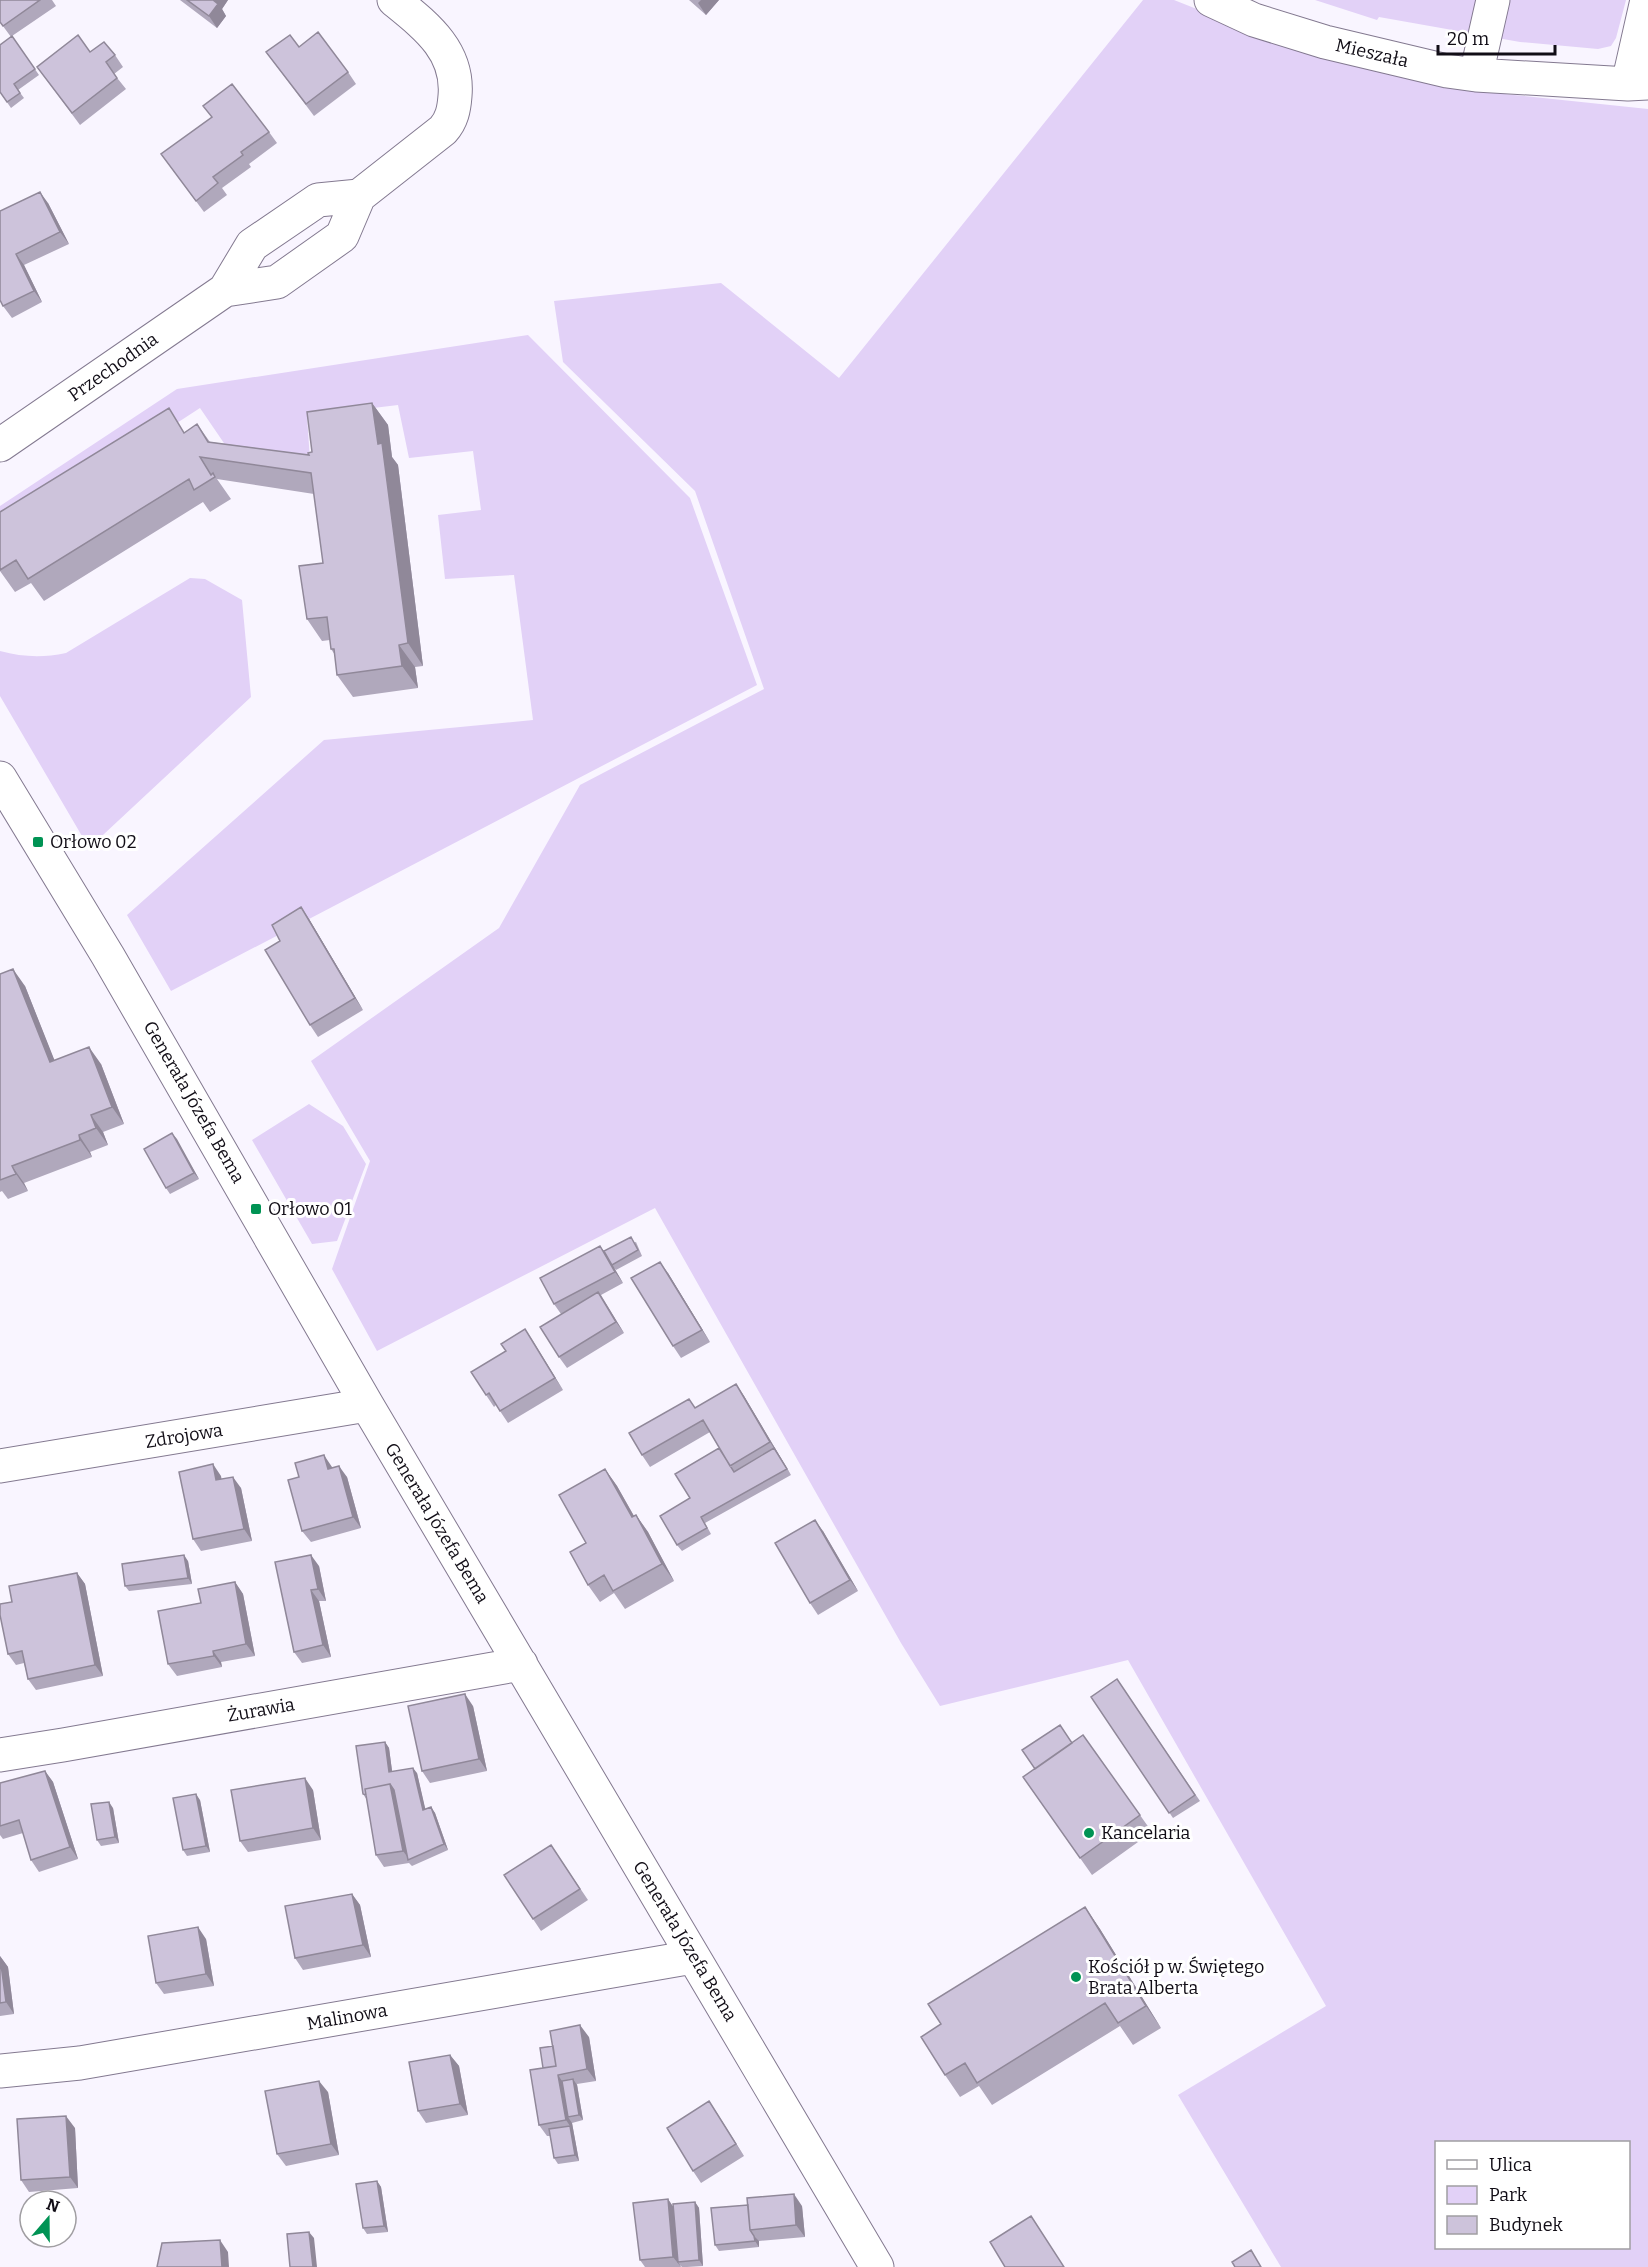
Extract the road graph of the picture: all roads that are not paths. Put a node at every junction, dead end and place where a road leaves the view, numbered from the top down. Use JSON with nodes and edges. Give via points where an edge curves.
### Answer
{"nodes":[{"id":1,"x":394,"y":0,"type":"edge"},
{"id":2,"x":1211,"y":0,"type":"edge"},
{"id":3,"x":1493,"y":0,"type":"edge"},
{"id":4,"x":1647,"y":0,"type":"edge"},
{"id":5,"x":1476,"y":75,"type":"junction"},
{"id":6,"x":1638,"y":84,"type":"edge"},
{"id":7,"x":359,"y":196,"type":"junction"},
{"id":8,"x":225,"y":290,"type":"junction"},
{"id":9,"x":0,"y":445,"type":"edge"},
{"id":10,"x":0,"y":778,"type":"edge"},
{"id":11,"x":367,"y":1405,"type":"junction"},
{"id":12,"x":0,"y":1466,"type":"edge"},
{"id":13,"x":521,"y":1664,"type":"junction"},
{"id":14,"x":0,"y":1755,"type":"edge"},
{"id":15,"x":693,"y":1957,"type":"junction"},
{"id":16,"x":0,"y":2071,"type":"edge"},
{"id":17,"x":877,"y":2267,"type":"edge"}],
"edges":[{"from":1,"to":7,"type":"street","name":"Przechodnia","via":[[423,23],[441,44],[455,70],[454,104],[451,120],[443,130]]},
{"from":2,"to":5,"type":"street","name":"Mieszała","via":[[1254,20],[1325,42]]},
{"from":3,"to":5,"type":"street"},
{"from":4,"to":6,"type":"street"},
{"from":5,"to":6,"type":"street","name":"Mieszała"},
{"from":7,"to":8,"type":"street","name":"Przechodnia","via":[[318,200],[252,245]]},
{"from":7,"to":8,"type":"street","name":"Przechodnia","via":[[342,236],[278,282]]},
{"from":8,"to":9,"type":"street","name":"Przechodnia"},
{"from":10,"to":11,"type":"street","name":"Generała Józefa Bema","via":[[108,956]]},
{"from":11,"to":12,"type":"street","name":"Zdrojowa"},
{"from":11,"to":13,"type":"street","name":"Generała Józefa Bema"},
{"from":13,"to":14,"type":"street","name":"Żurawia"},
{"from":13,"to":15,"type":"street","name":"Generała Józefa Bema"},
{"from":15,"to":16,"type":"street","name":"Malinowa","via":[[80,2063]]},
{"from":15,"to":17,"type":"street","name":"Generała Józefa Bema"}]}
